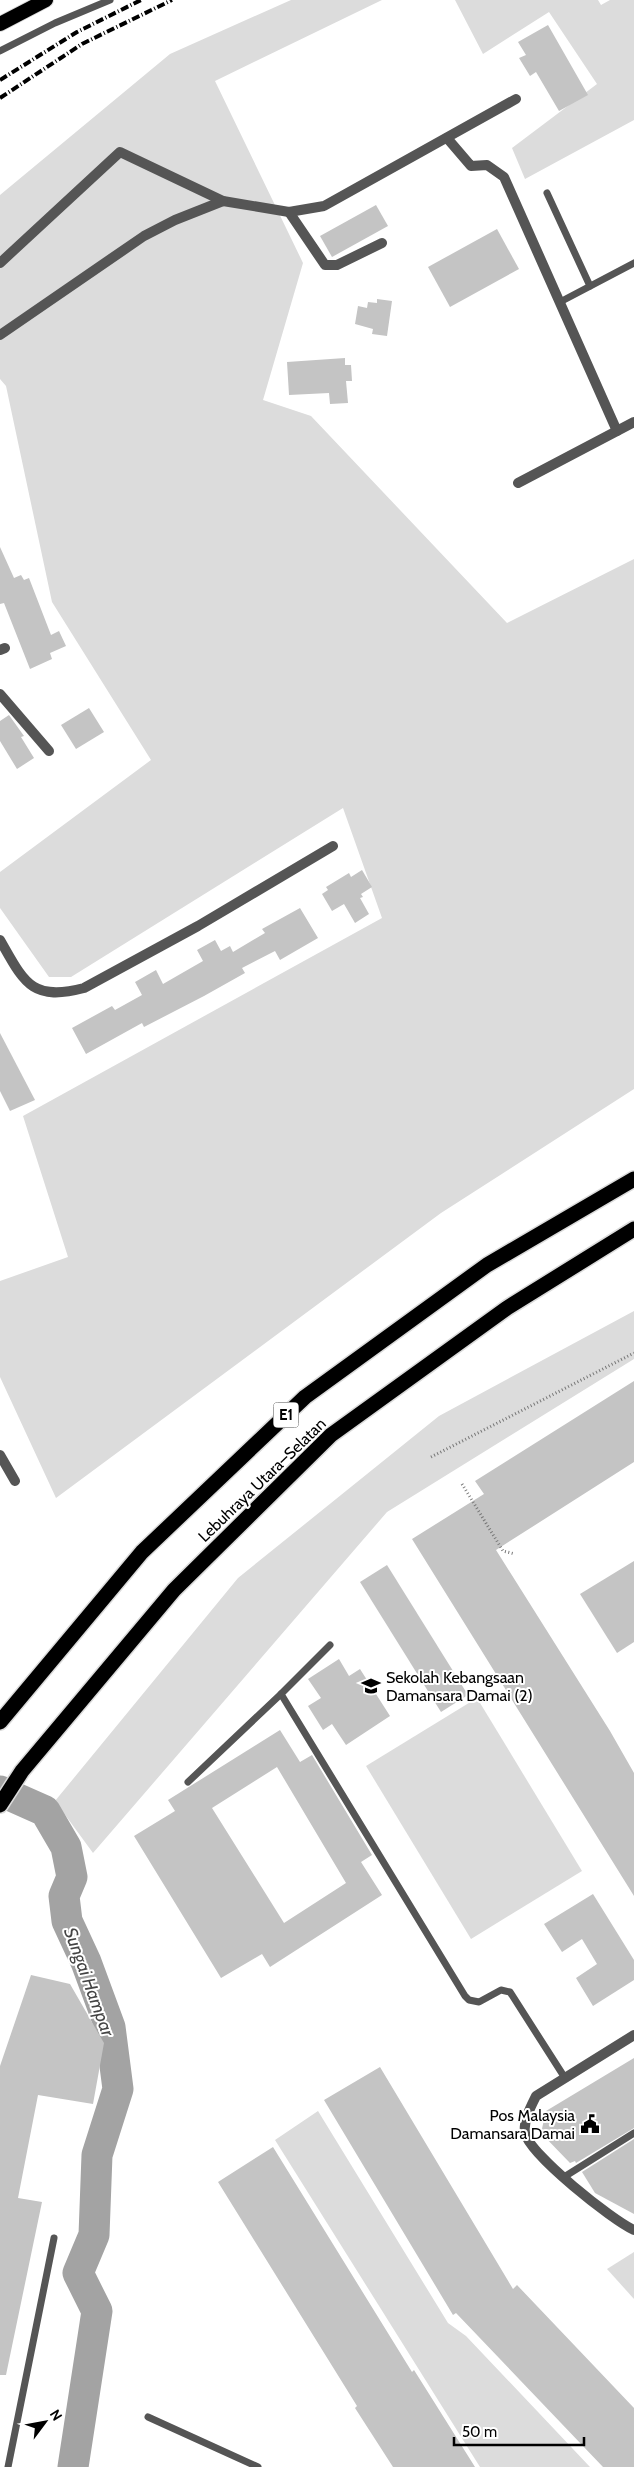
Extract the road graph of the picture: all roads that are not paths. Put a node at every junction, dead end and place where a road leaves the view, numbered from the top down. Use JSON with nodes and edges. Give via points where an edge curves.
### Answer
{"nodes":[{"id":1,"x":46,"y":0,"type":"edge"},
{"id":2,"x":110,"y":0,"type":"edge"},
{"id":3,"x":0,"y":24,"type":"edge"},
{"id":4,"x":0,"y":51,"type":"edge"},
{"id":5,"x":516,"y":99,"type":"dead end"},
{"id":6,"x":447,"y":138,"type":"junction"},
{"id":7,"x":547,"y":193,"type":"dead end"},
{"id":8,"x":224,"y":201,"type":"junction"},
{"id":9,"x":289,"y":212,"type":"junction"},
{"id":10,"x":382,"y":243,"type":"dead end"},
{"id":11,"x":0,"y":262,"type":"edge"},
{"id":12,"x":634,"y":262,"type":"edge"},
{"id":13,"x":590,"y":286,"type":"junction"},
{"id":14,"x":560,"y":302,"type":"junction"},
{"id":15,"x":0,"y":335,"type":"edge"},
{"id":16,"x":634,"y":422,"type":"edge"},
{"id":17,"x":618,"y":431,"type":"junction"},
{"id":18,"x":518,"y":483,"type":"dead end"},
{"id":19,"x":0,"y":694,"type":"edge"},
{"id":20,"x":49,"y":751,"type":"dead end"},
{"id":21,"x":333,"y":846,"type":"dead end"},
{"id":22,"x":0,"y":940,"type":"edge"},
{"id":23,"x":634,"y":1179,"type":"edge"},
{"id":24,"x":634,"y":1230,"type":"edge"},
{"id":25,"x":0,"y":1455,"type":"edge"},
{"id":26,"x":15,"y":1482,"type":"dead end"},
{"id":27,"x":330,"y":1646,"type":"dead end"},
{"id":28,"x":281,"y":1694,"type":"junction"},
{"id":29,"x":0,"y":1722,"type":"edge"},
{"id":30,"x":188,"y":1782,"type":"dead end"},
{"id":31,"x":0,"y":1805,"type":"edge"},
{"id":32,"x":634,"y":2035,"type":"edge"},
{"id":33,"x":565,"y":2078,"type":"junction"},
{"id":34,"x":634,"y":2133,"type":"edge"},
{"id":35,"x":564,"y":2177,"type":"junction"},
{"id":36,"x":634,"y":2230,"type":"edge"},
{"id":37,"x":54,"y":2238,"type":"dead end"},
{"id":38,"x":148,"y":2418,"type":"dead end"},
{"id":39,"x":8,"y":2467,"type":"edge"},
{"id":40,"x":258,"y":2467,"type":"edge"}],
"edges":[{"from":1,"to":3,"type":"highway"},
{"from":2,"to":4,"type":"lane"},
{"from":5,"to":6,"type":"street"},
{"from":6,"to":9,"type":"street","via":[[324,206]]},
{"from":6,"to":14,"type":"street","via":[[471,166],[487,166],[504,177]]},
{"from":7,"to":13,"type":"lane"},
{"from":8,"to":9,"type":"street"},
{"from":8,"to":11,"type":"street","via":[[120,152]]},
{"from":8,"to":15,"type":"street","via":[[144,236]]},
{"from":9,"to":10,"type":"street","via":[[324,265],[336,265]]},
{"from":12,"to":13,"type":"lane"},
{"from":13,"to":14,"type":"lane"},
{"from":14,"to":17,"type":"street"},
{"from":16,"to":17,"type":"street"},
{"from":17,"to":18,"type":"street"},
{"from":19,"to":20,"type":"street"},
{"from":21,"to":22,"type":"street","via":[[198,926],[84,988],[64,994],[41,991],[21,978]]},
{"from":23,"to":29,"type":"highway","name":"Lebuhraya Utara–Selatan","number":"E1","via":[[487,1265],[305,1397],[142,1552]]},
{"from":24,"to":31,"type":"highway","name":"Lebuhraya Utara–Selatan","via":[[507,1308],[331,1435],[174,1590],[22,1771]]},
{"from":25,"to":26,"type":"street"},
{"from":27,"to":28,"type":"lane"},
{"from":28,"to":30,"type":"lane"},
{"from":28,"to":33,"type":"lane","via":[[465,1996],[479,2002],[501,1990],[510,1992]]},
{"from":32,"to":33,"type":"street"},
{"from":33,"to":35,"type":"street","via":[[536,2096],[528,2111],[525,2132],[536,2152]]},
{"from":34,"to":35,"type":"lane"},
{"from":35,"to":36,"type":"street"},
{"from":37,"to":39,"type":"lane"},
{"from":38,"to":40,"type":"lane"}]}
